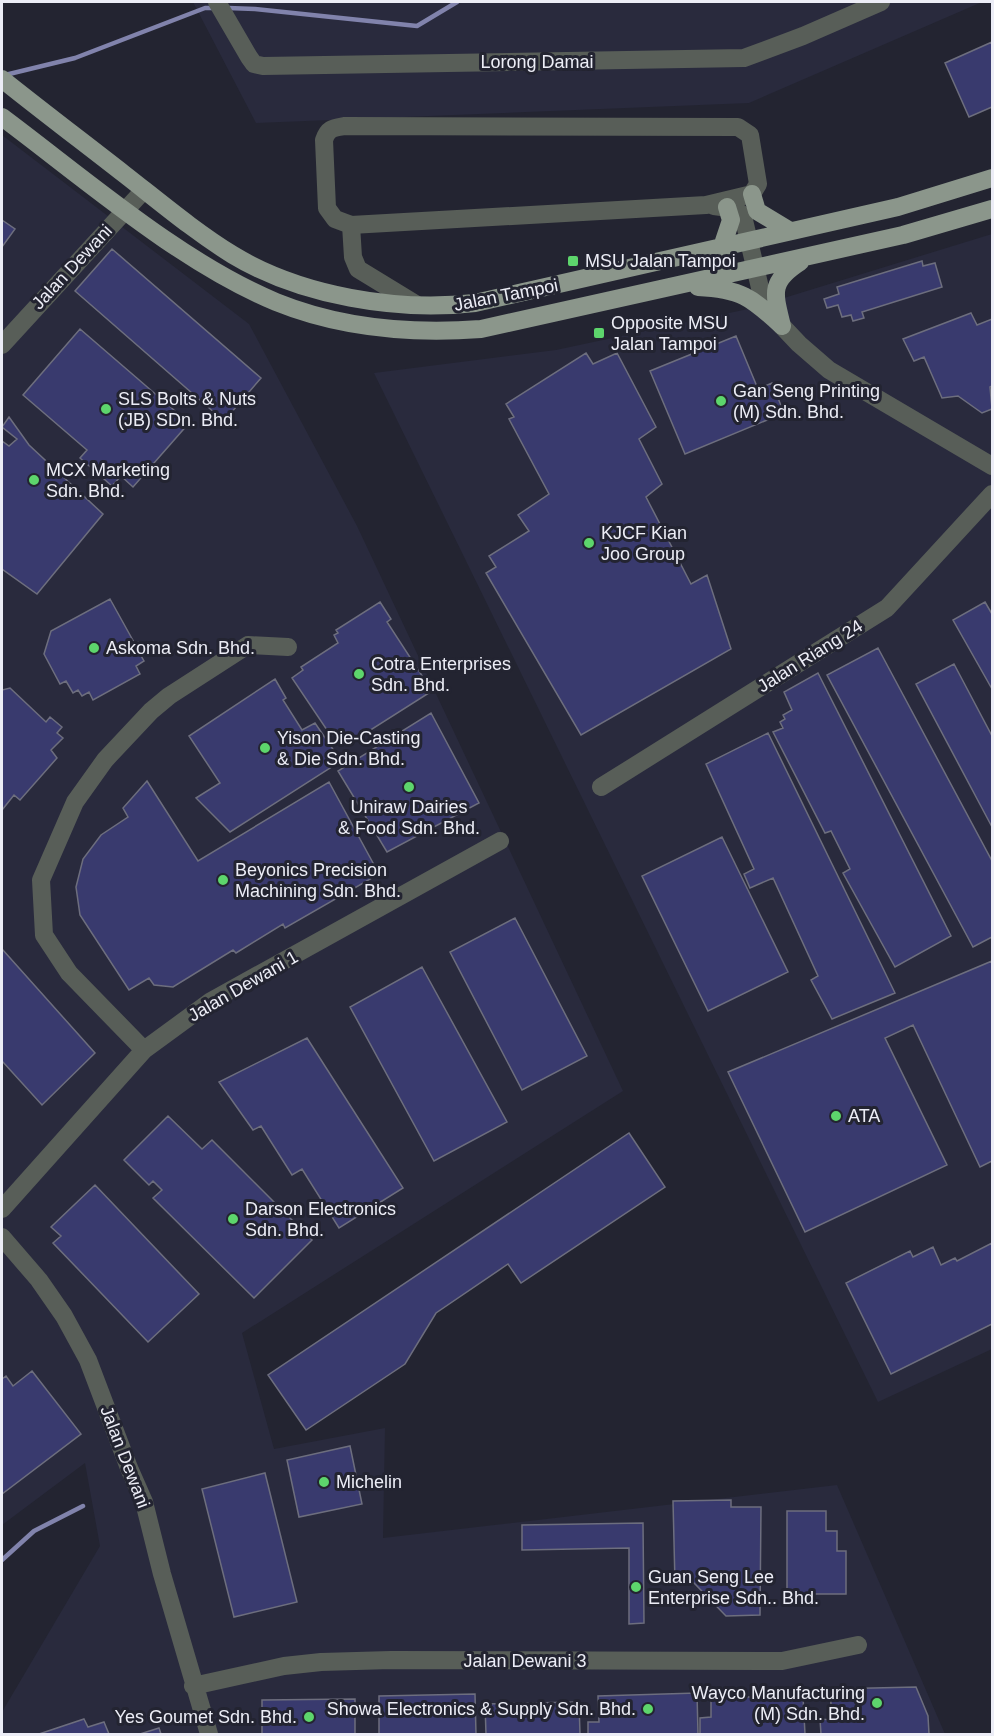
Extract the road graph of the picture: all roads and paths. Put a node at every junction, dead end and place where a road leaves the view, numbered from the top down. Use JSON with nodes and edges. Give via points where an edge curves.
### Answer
{"nodes":[{"id":1,"x":217,"y":2,"type":"edge"},
{"id":2,"x":881,"y":2,"type":"edge"},
{"id":3,"x":8,"y":84,"type":"edge"},
{"id":4,"x":2,"y":117,"type":"edge"},
{"id":5,"x":993,"y":178,"type":"edge"},
{"id":6,"x":144,"y":190,"type":"junction"},
{"id":7,"x":752,"y":194,"type":"junction"},
{"id":8,"x":706,"y":205,"type":"junction"},
{"id":9,"x":727,"y":207,"type":"junction"},
{"id":10,"x":126,"y":209,"type":"junction"},
{"id":11,"x":993,"y":209,"type":"edge"},
{"id":12,"x":351,"y":225,"type":"junction"},
{"id":13,"x":790,"y":231,"type":"junction"},
{"id":14,"x":748,"y":240,"type":"junction"},
{"id":15,"x":722,"y":247,"type":"junction"},
{"id":16,"x":808,"y":257,"type":"junction"},
{"id":17,"x":754,"y":268,"type":"junction"},
{"id":18,"x":680,"y":286,"type":"junction"},
{"id":19,"x":417,"y":305,"type":"junction"},
{"id":20,"x":782,"y":326,"type":"junction"},
{"id":21,"x":2,"y":345,"type":"edge"},
{"id":22,"x":993,"y":466,"type":"edge"},
{"id":23,"x":993,"y":494,"type":"edge"},
{"id":24,"x":288,"y":647,"type":"dead end"},
{"id":25,"x":601,"y":787,"type":"dead end"},
{"id":26,"x":500,"y":841,"type":"dead end"},
{"id":27,"x":144,"y":1050,"type":"junction"},
{"id":28,"x":2,"y":1209,"type":"edge"},
{"id":29,"x":2,"y":1237,"type":"edge"},
{"id":30,"x":858,"y":1645,"type":"dead end"},
{"id":31,"x":193,"y":1686,"type":"junction"},
{"id":32,"x":209,"y":1734,"type":"edge"}],
"edges":[{"from":1,"to":2,"type":"street","name":"Lorong Damai","via":[[254,64],[263,66],[744,58]]},
{"from":3,"to":6,"type":"main road","name":"Jalan Tampoi"},
{"from":4,"to":10,"type":"main road","name":"Jalan Tampoi"},
{"from":5,"to":13,"type":"main road","name":"Jalan Tampoi","via":[[898,207]]},
{"from":6,"to":10,"type":"street","name":"Jalan Dewani"},
{"from":6,"to":19,"type":"main road","name":"Jalan Tampoi","via":[[236,256],[283,278],[329,292]]},
{"from":7,"to":8,"type":"street"},
{"from":7,"to":12,"type":"street","via":[[758,184],[750,135],[738,127],[332,128],[324,140],[327,208],[335,219]]},
{"from":7,"to":13,"type":"main road","via":[[757,211]]},
{"from":8,"to":9,"type":"street"},
{"from":8,"to":12,"type":"street"},
{"from":9,"to":14,"type":"street","via":[[743,216]]},
{"from":9,"to":15,"type":"main road","via":[[731,220]]},
{"from":10,"to":18,"type":"main road","name":"Jalan Tampoi","via":[[181,250],[276,302],[326,318],[377,326],[442,332],[481,329]]},
{"from":10,"to":21,"type":"street","name":"Jalan Dewani"},
{"from":11,"to":16,"type":"main road","name":"Jalan Tampoi"},
{"from":12,"to":19,"type":"street","via":[[353,257],[358,269]]},
{"from":13,"to":14,"type":"main road","name":"Jalan Tampoi"},
{"from":14,"to":15,"type":"main road","name":"Jalan Tampoi"},
{"from":14,"to":17,"type":"street"},
{"from":15,"to":19,"type":"main road","name":"Jalan Tampoi","via":[[475,303]]},
{"from":16,"to":17,"type":"main road","name":"Jalan Tampoi"},
{"from":16,"to":20,"type":"main road","via":[[783,273],[776,287]]},
{"from":17,"to":18,"type":"main road","name":"Jalan Tampoi"},
{"from":17,"to":20,"type":"street","via":[[761,292]]},
{"from":18,"to":20,"type":"main road","via":[[733,290],[757,303]]},
{"from":20,"to":22,"type":"street","via":[[829,370]]},
{"from":23,"to":25,"type":"street","name":"Jalan Riang 24","via":[[887,608]]},
{"from":24,"to":27,"type":"street","via":[[248,645],[151,711],[105,760],[75,802],[41,880],[44,935],[69,973]]},
{"from":26,"to":27,"type":"street","name":"Jalan Dewani 1","via":[[210,1001]]},
{"from":27,"to":28,"type":"street","name":"Jalan Dewani 1"},
{"from":29,"to":31,"type":"street","name":"Jalan Dewani","via":[[64,1316],[88,1360],[144,1502]]},
{"from":30,"to":31,"type":"street","name":"Jalan Dewani 3","via":[[782,1661],[321,1662]]},
{"from":31,"to":32,"type":"street","name":"Jalan Dewani"}]}
